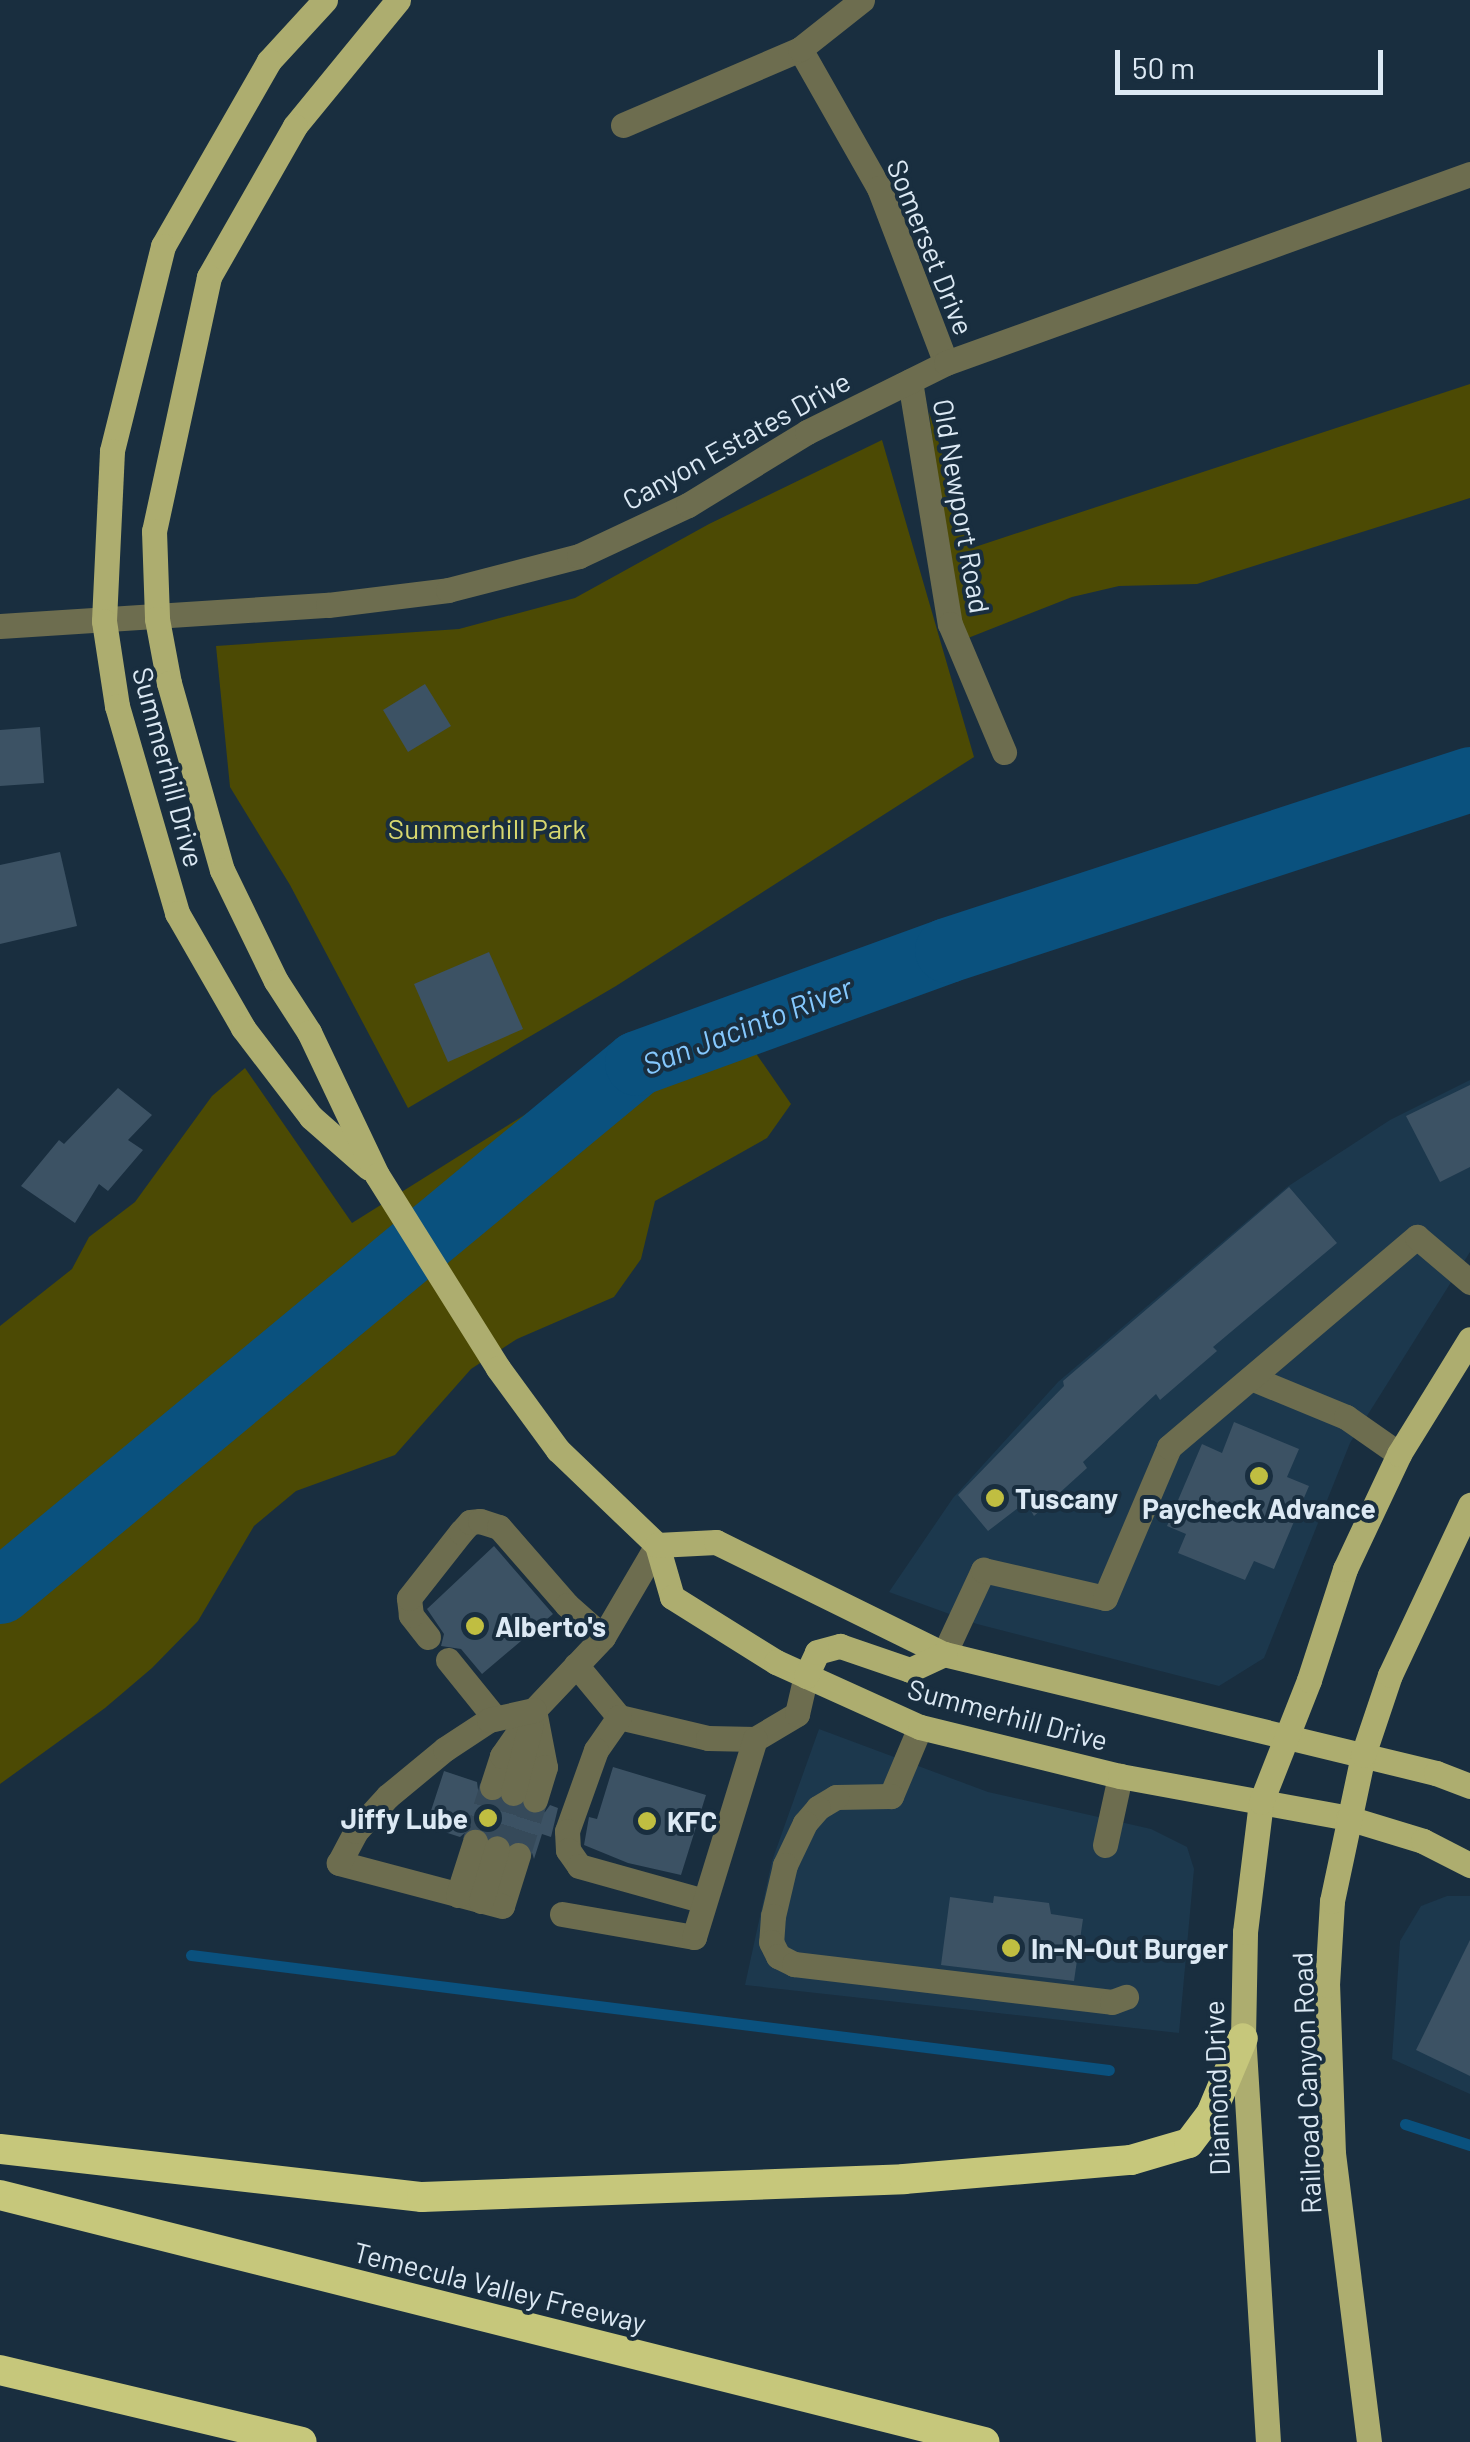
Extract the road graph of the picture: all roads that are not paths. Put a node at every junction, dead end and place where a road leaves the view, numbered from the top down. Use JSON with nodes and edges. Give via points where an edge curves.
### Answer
{"nodes":[{"id":1,"x":325,"y":0,"type":"edge"},
{"id":2,"x":398,"y":0,"type":"edge"},
{"id":3,"x":862,"y":0,"type":"edge"},
{"id":4,"x":800,"y":49,"type":"junction"},
{"id":5,"x":623,"y":125,"type":"dead end"},
{"id":6,"x":1470,"y":174,"type":"edge"},
{"id":7,"x":946,"y":364,"type":"junction"},
{"id":8,"x":910,"y":382,"type":"junction"},
{"id":9,"x":157,"y":619,"type":"junction"},
{"id":10,"x":104,"y":621,"type":"junction"},
{"id":11,"x":0,"y":626,"type":"edge"},
{"id":12,"x":1004,"y":752,"type":"dead end"},
{"id":13,"x":377,"y":1175,"type":"junction"},
{"id":14,"x":1470,"y":1282,"type":"edge"},
{"id":15,"x":1470,"y":1339,"type":"edge"},
{"id":16,"x":1250,"y":1378,"type":"junction"},
{"id":17,"x":1399,"y":1454,"type":"junction"},
{"id":18,"x":1470,"y":1504,"type":"edge"},
{"id":19,"x":657,"y":1545,"type":"junction"},
{"id":20,"x":428,"y":1636,"type":"dead end"},
{"id":21,"x":603,"y":1637,"type":"junction"},
{"id":22,"x":944,"y":1654,"type":"junction"},
{"id":23,"x":448,"y":1660,"type":"dead end"},
{"id":24,"x":576,"y":1666,"type":"junction"},
{"id":25,"x":806,"y":1676,"type":"junction"},
{"id":26,"x":534,"y":1710,"type":"junction"},
{"id":27,"x":619,"y":1717,"type":"junction"},
{"id":28,"x":495,"y":1718,"type":"junction"},
{"id":29,"x":920,"y":1727,"type":"junction"},
{"id":30,"x":1286,"y":1737,"type":"junction"},
{"id":31,"x":755,"y":1739,"type":"junction"},
{"id":32,"x":1363,"y":1756,"type":"junction"},
{"id":33,"x":1120,"y":1776,"type":"junction"},
{"id":34,"x":1470,"y":1786,"type":"edge"},
{"id":35,"x":513,"y":1794,"type":"tunnel mouth"},
{"id":36,"x":1261,"y":1802,"type":"junction"},
{"id":37,"x":1348,"y":1818,"type":"junction"},
{"id":38,"x":1105,"y":1844,"type":"dead end"},
{"id":39,"x":1470,"y":1865,"type":"edge"},
{"id":40,"x":480,"y":1901,"type":"junction"},
{"id":41,"x":704,"y":1901,"type":"junction"},
{"id":42,"x":562,"y":1914,"type":"dead end"},
{"id":43,"x":1126,"y":1996,"type":"dead end"},
{"id":44,"x":1242,"y":2038,"type":"junction"},
{"id":45,"x":0,"y":2149,"type":"edge"},
{"id":46,"x":0,"y":2195,"type":"edge"},
{"id":47,"x":0,"y":2370,"type":"edge"},
{"id":48,"x":302,"y":2442,"type":"edge"},
{"id":49,"x":985,"y":2442,"type":"edge"},
{"id":50,"x":1268,"y":2442,"type":"edge"},
{"id":51,"x":1369,"y":2442,"type":"edge"}],
"edges":[{"from":1,"to":10,"type":"main road","name":"Summerhill Drive","via":[[270,61],[163,246],[112,451]]},
{"from":2,"to":9,"type":"main road","name":"Summerhill Drive","via":[[294,126],[210,277],[154,531]]},
{"from":3,"to":4,"type":"street"},
{"from":4,"to":5,"type":"street"},
{"from":4,"to":7,"type":"street","name":"Somerset Drive","via":[[879,188]]},
{"from":6,"to":7,"type":"street","name":"Canyon Estates Drive"},
{"from":7,"to":8,"type":"street","name":"Canyon Estates Drive"},
{"from":8,"to":9,"type":"street","name":"Canyon Estates Drive","via":[[807,432],[688,506],[579,556],[448,590]]},
{"from":8,"to":12,"type":"street","name":"Old Newport Road","via":[[950,624]]},
{"from":9,"to":10,"type":"street","name":"Canyon Estates Drive"},
{"from":9,"to":13,"type":"main road","name":"Summerhill Drive","via":[[175,712],[222,870]]},
{"from":10,"to":11,"type":"street","name":"Canyon Estates Drive"},
{"from":10,"to":13,"type":"main road","name":"Summerhill Drive","via":[[117,706],[177,913],[243,1028],[310,1117]]},
{"from":13,"to":19,"type":"main road","name":"Summerhill Drive","via":[[498,1368],[558,1450]]},
{"from":14,"to":16,"type":"street","via":[[1417,1237]]},
{"from":15,"to":17,"type":"main road"},
{"from":16,"to":17,"type":"street","via":[[1346,1417]]},
{"from":16,"to":22,"type":"street","via":[[1169,1447],[1105,1598],[983,1570]]},
{"from":17,"to":30,"type":"main road","via":[[1345,1569]]},
{"from":18,"to":32,"type":"main road","name":"Railroad Canyon Road","via":[[1390,1674]]},
{"from":19,"to":21,"type":"street"},
{"from":19,"to":22,"type":"main road","name":"Summerhill Drive","via":[[716,1542]]},
{"from":19,"to":25,"type":"main road","name":"Summerhill Drive","via":[[672,1598]]},
{"from":20,"to":21,"type":"street","via":[[411,1615],[409,1598],[460,1532],[480,1520],[499,1527]]},
{"from":21,"to":24,"type":"street"},
{"from":22,"to":25,"type":"main road","via":[[910,1670],[840,1646],[817,1652]]},
{"from":22,"to":30,"type":"main road","name":"Summerhill Drive"},
{"from":23,"to":28,"type":"street"},
{"from":24,"to":26,"type":"street"},
{"from":24,"to":27,"type":"street"},
{"from":25,"to":29,"type":"main road","name":"Summerhill Drive"},
{"from":25,"to":31,"type":"street","via":[[797,1714]]},
{"from":26,"to":28,"type":"street"},
{"from":26,"to":35,"type":"street"},
{"from":27,"to":31,"type":"street","via":[[708,1738]]},
{"from":27,"to":41,"type":"street","via":[[596,1750],[567,1831],[568,1850],[580,1866]]},
{"from":28,"to":40,"type":"street","via":[[460,1737],[388,1796],[356,1831],[340,1864]]},
{"from":29,"to":33,"type":"main road","name":"Summerhill Drive"},
{"from":29,"to":43,"type":"street","via":[[891,1796],[836,1797],[805,1823],[785,1865],[773,1916],[770,1942],[778,1956],[794,1964],[1112,2002]]},
{"from":30,"to":32,"type":"main road","name":"Summerhill Drive"},
{"from":30,"to":36,"type":"main road","name":"Diamond Drive"},
{"from":31,"to":41,"type":"street"},
{"from":32,"to":34,"type":"main road","name":"Summerhill Drive"},
{"from":32,"to":37,"type":"main road","name":"Railroad Canyon Road"},
{"from":33,"to":36,"type":"main road","name":"Summerhill Drive"},
{"from":33,"to":38,"type":"street"},
{"from":36,"to":37,"type":"main road","name":"Summerhill Drive"},
{"from":36,"to":44,"type":"main road","name":"Diamond Drive","via":[[1244,1932]]},
{"from":37,"to":39,"type":"main road","name":"Summerhill Drive","via":[[1423,1841]]},
{"from":37,"to":51,"type":"main road","name":"Railroad Canyon Road","via":[[1332,1901],[1327,1985],[1333,2154]]},
{"from":40,"to":40,"type":"street","via":[[496,1848]]},
{"from":41,"to":42,"type":"street","via":[[694,1937]]},
{"from":44,"to":45,"type":"highway","via":[[1210,2114],[1189,2144],[1131,2160],[904,2180],[422,2197]]},
{"from":44,"to":50,"type":"main road","name":"Diamond Drive"},
{"from":46,"to":49,"type":"highway","name":"Temecula Valley Freeway"},
{"from":47,"to":48,"type":"highway"}]}
